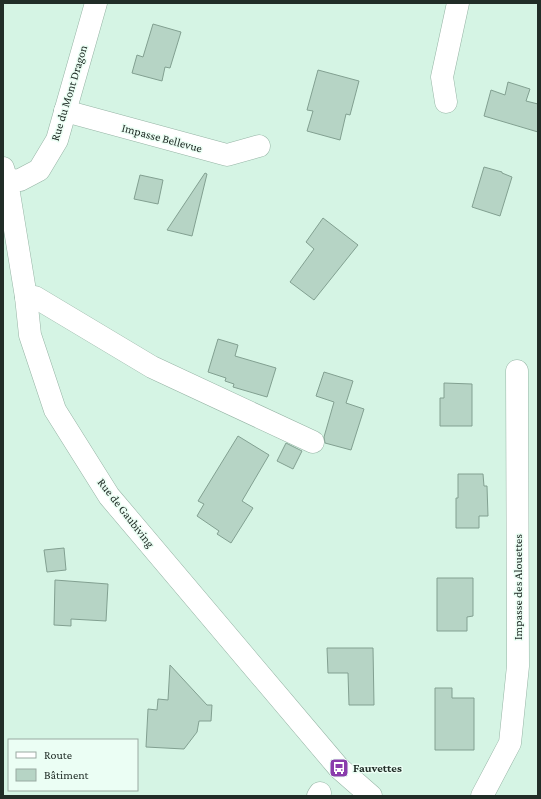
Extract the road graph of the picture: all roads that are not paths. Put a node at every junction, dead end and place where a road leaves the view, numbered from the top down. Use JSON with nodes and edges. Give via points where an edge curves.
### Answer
{"nodes":[{"id":1,"x":96,"y":3,"type":"edge"},
{"id":2,"x":458,"y":3,"type":"edge"},
{"id":3,"x":446,"y":102,"type":"dead end"},
{"id":4,"x":65,"y":111,"type":"junction"},
{"id":5,"x":259,"y":146,"type":"dead end"},
{"id":6,"x":5,"y":174,"type":"edge"},
{"id":7,"x":26,"y":297,"type":"junction"},
{"id":8,"x":517,"y":371,"type":"dead end"},
{"id":9,"x":314,"y":442,"type":"dead end"},
{"id":10,"x":371,"y":796,"type":"edge"},
{"id":11,"x":482,"y":796,"type":"edge"}],
"edges":[{"from":1,"to":4,"type":"street","name":"Rue du Mont Dragon"},
{"from":2,"to":3,"type":"street","via":[[442,76]]},
{"from":4,"to":5,"type":"street","name":"Impasse Bellevue","via":[[227,155]]},
{"from":4,"to":6,"type":"street","name":"Rue du Mont Dragon","via":[[57,140],[39,170],[20,180]]},
{"from":6,"to":7,"type":"street","name":"Rue de Gaubiving"},
{"from":7,"to":9,"type":"street","via":[[35,297],[152,367]]},
{"from":7,"to":10,"type":"street","name":"Rue de Gaubiving","via":[[30,335],[55,410],[109,496],[339,768]]},
{"from":8,"to":11,"type":"street","name":"Impasse des Alouettes","via":[[518,666],[510,743]]}]}
